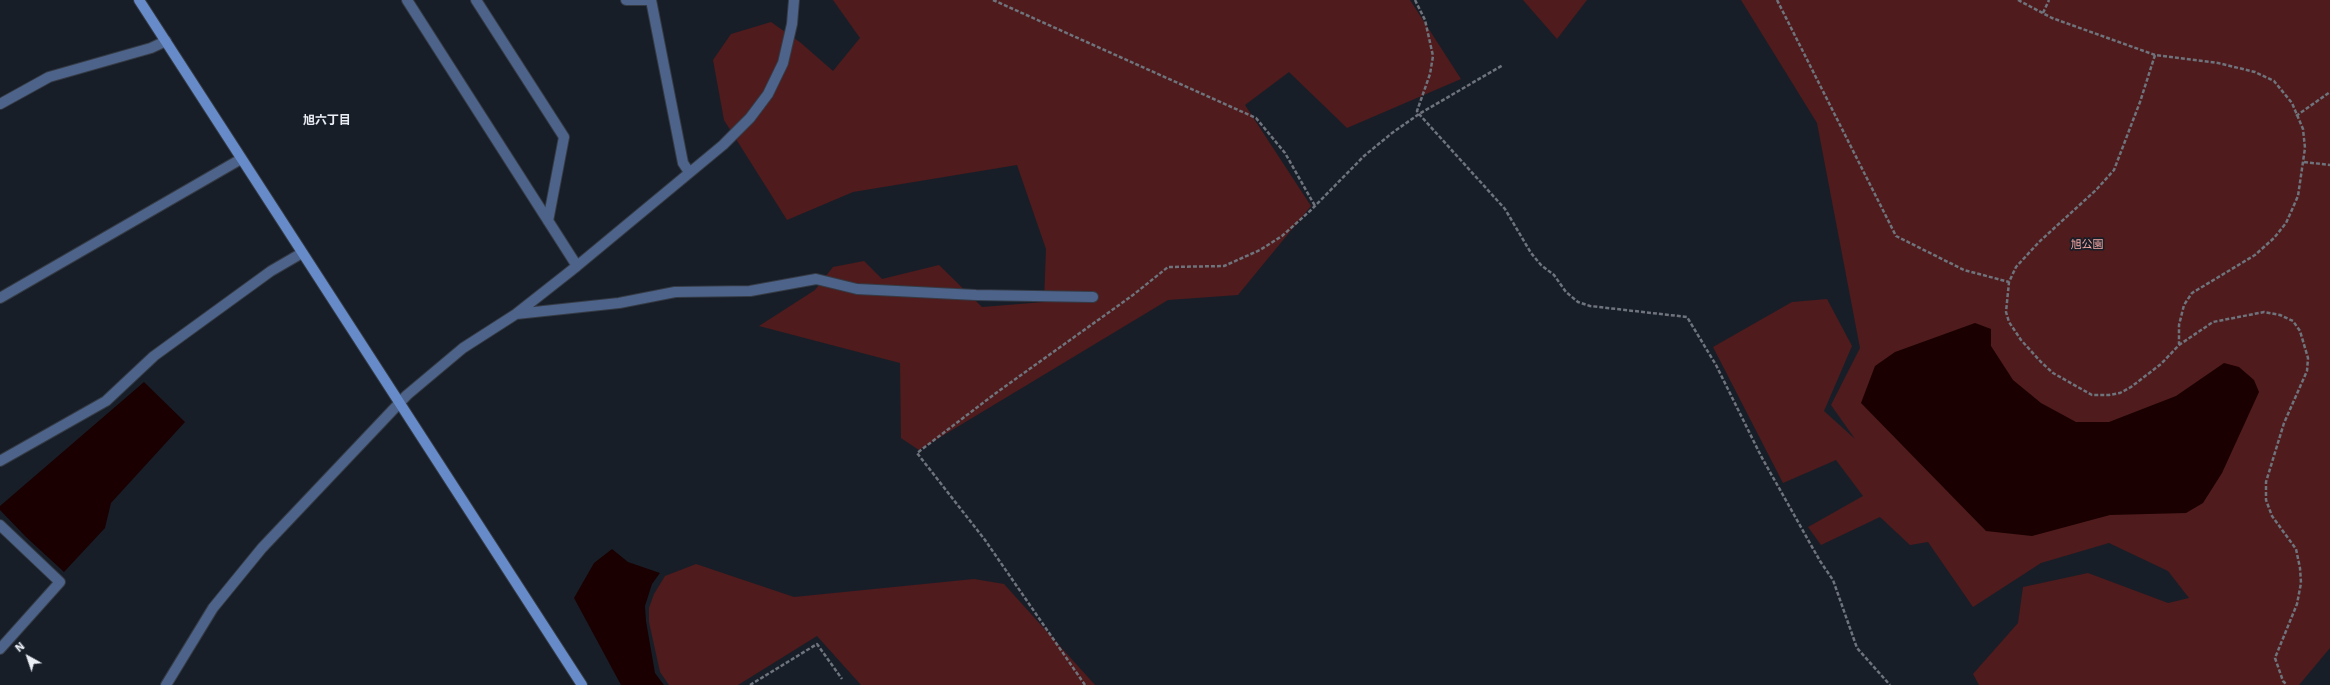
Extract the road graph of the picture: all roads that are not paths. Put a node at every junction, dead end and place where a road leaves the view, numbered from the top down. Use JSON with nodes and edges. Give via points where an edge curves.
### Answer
{"nodes":[{"id":1,"x":139,"y":0,"type":"edge"},
{"id":2,"x":407,"y":0,"type":"edge"},
{"id":3,"x":476,"y":0,"type":"edge"},
{"id":4,"x":626,"y":0,"type":"edge"},
{"id":5,"x":646,"y":0,"type":"edge"},
{"id":6,"x":651,"y":0,"type":"edge"},
{"id":7,"x":794,"y":0,"type":"edge"},
{"id":8,"x":166,"y":41,"type":"junction"},
{"id":9,"x":0,"y":104,"type":"edge"},
{"id":10,"x":241,"y":159,"type":"junction"},
{"id":11,"x":689,"y":172,"type":"junction"},
{"id":12,"x":548,"y":221,"type":"junction"},
{"id":13,"x":302,"y":253,"type":"junction"},
{"id":14,"x":577,"y":266,"type":"junction"},
{"id":15,"x":1093,"y":297,"type":"dead end"},
{"id":16,"x":0,"y":298,"type":"edge"},
{"id":17,"x":516,"y":314,"type":"junction"},
{"id":18,"x":398,"y":404,"type":"junction"},
{"id":19,"x":0,"y":461,"type":"edge"},
{"id":20,"x":0,"y":525,"type":"edge"},
{"id":21,"x":0,"y":649,"type":"edge"},
{"id":22,"x":166,"y":685,"type":"edge"},
{"id":23,"x":582,"y":685,"type":"edge"}],
"edges":[{"from":1,"to":8,"type":"street"},
{"from":2,"to":12,"type":"street"},
{"from":3,"to":12,"type":"street","via":[[564,137]]},
{"from":4,"to":5,"type":"street"},
{"from":6,"to":11,"type":"street","via":[[683,163]]},
{"from":7,"to":11,"type":"street","via":[[792,24],[783,63],[768,94],[750,118],[723,146]]},
{"from":8,"to":9,"type":"street","via":[[151,48],[49,77]]},
{"from":8,"to":10,"type":"street"},
{"from":10,"to":13,"type":"street"},
{"from":10,"to":16,"type":"street"},
{"from":11,"to":14,"type":"street"},
{"from":12,"to":14,"type":"street"},
{"from":13,"to":18,"type":"street"},
{"from":13,"to":19,"type":"street","via":[[271,271],[154,356],[106,401]]},
{"from":14,"to":17,"type":"street"},
{"from":15,"to":17,"type":"street","via":[[857,289],[816,279],[750,291],[675,292],[619,303]]},
{"from":17,"to":18,"type":"street","via":[[463,348]]},
{"from":18,"to":22,"type":"street","via":[[262,548],[213,608]]},
{"from":18,"to":23,"type":"street"},
{"from":20,"to":21,"type":"street","via":[[60,582]]}]}
